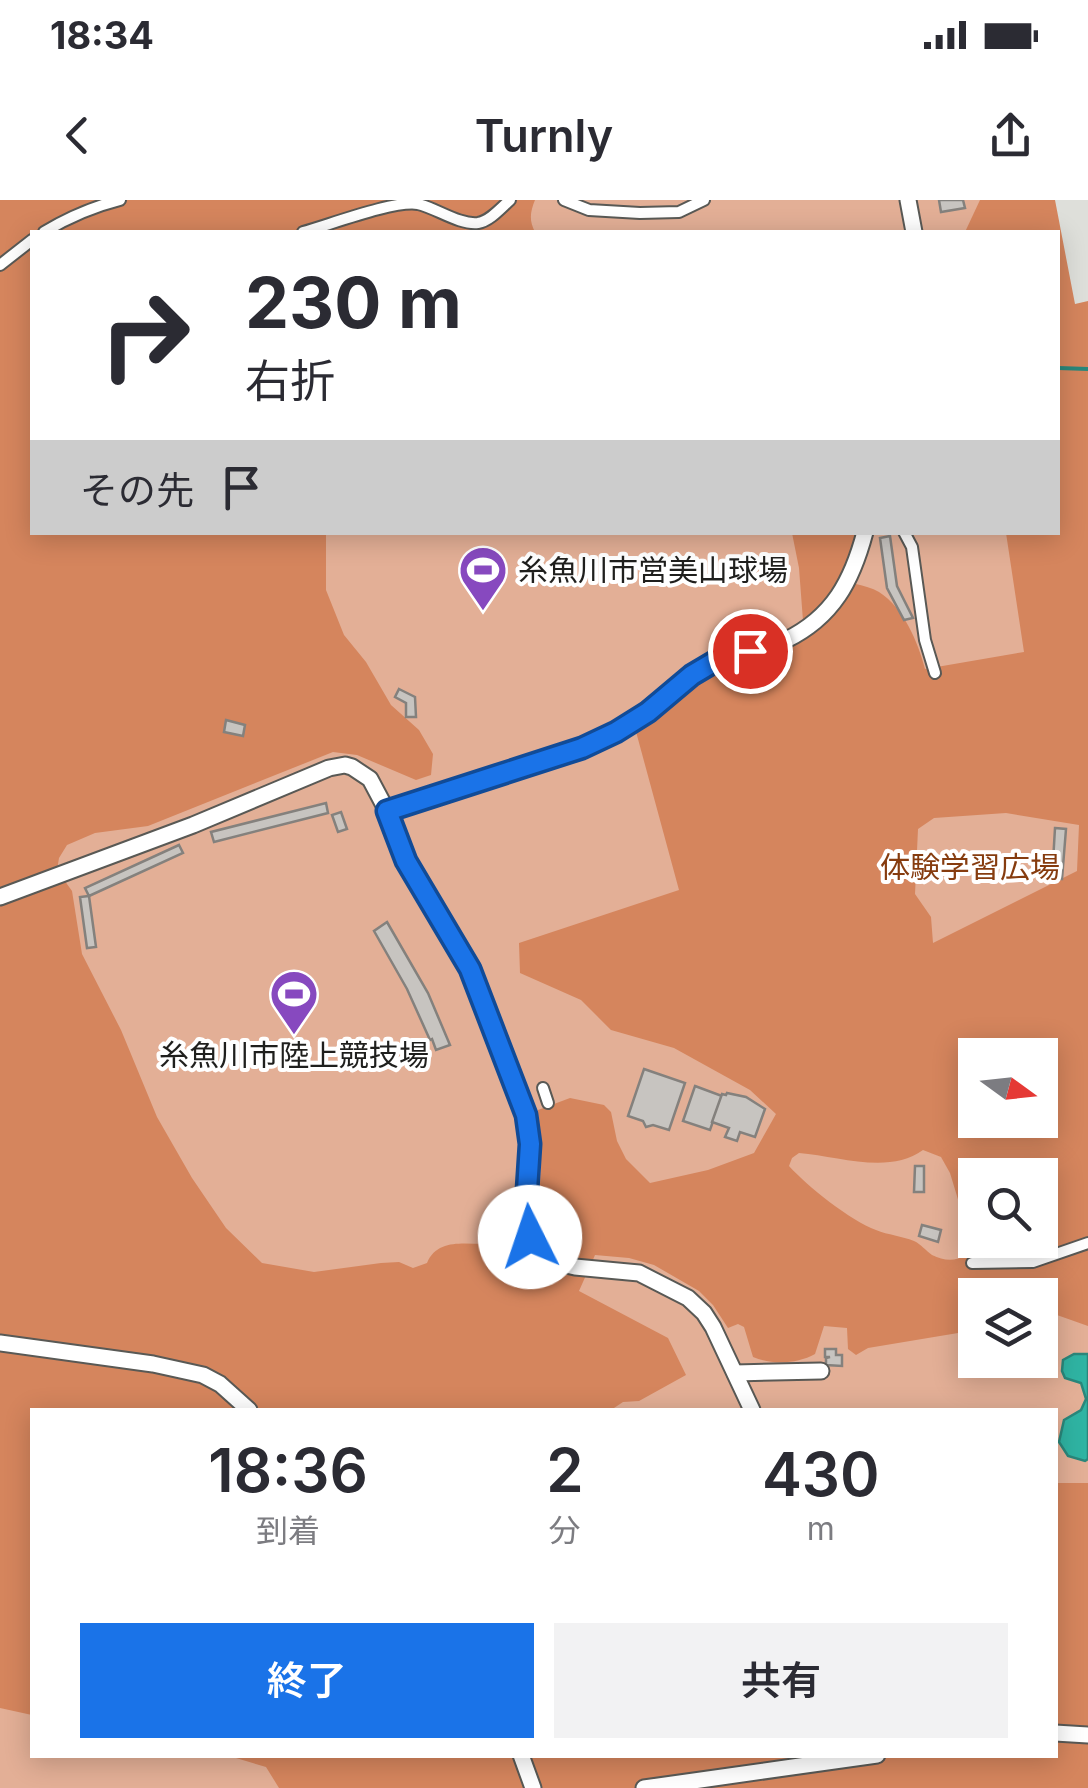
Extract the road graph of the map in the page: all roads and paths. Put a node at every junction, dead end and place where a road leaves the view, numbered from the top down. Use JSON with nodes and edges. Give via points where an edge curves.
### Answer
{"nodes":[{"id":1,"x":120,"y":200,"type":"edge"},
{"id":2,"x":510,"y":200,"type":"edge"},
{"id":3,"x":564,"y":200,"type":"edge"},
{"id":4,"x":704,"y":200,"type":"edge"},
{"id":5,"x":908,"y":200,"type":"edge"},
{"id":6,"x":47,"y":230,"type":"edge"},
{"id":7,"x":311,"y":230,"type":"edge"},
{"id":8,"x":914,"y":230,"type":"edge"},
{"id":9,"x":30,"y":242,"type":"edge"},
{"id":10,"x":0,"y":265,"type":"edge"},
{"id":11,"x":864,"y":535,"type":"edge"},
{"id":12,"x":906,"y":535,"type":"edge"},
{"id":13,"x":935,"y":674,"type":"dead end"},
{"id":14,"x":387,"y":811,"type":"junction"},
{"id":15,"x":0,"y":897,"type":"edge"},
{"id":16,"x":543,"y":1088,"type":"dead end"},
{"id":17,"x":548,"y":1102,"type":"dead end"},
{"id":18,"x":1088,"y":1243,"type":"edge"},
{"id":19,"x":972,"y":1263,"type":"dead end"},
{"id":20,"x":0,"y":1343,"type":"edge"},
{"id":21,"x":821,"y":1371,"type":"dead end"},
{"id":22,"x":735,"y":1373,"type":"junction"},
{"id":23,"x":247,"y":1408,"type":"edge"},
{"id":24,"x":751,"y":1408,"type":"edge"},
{"id":25,"x":1058,"y":1733,"type":"edge"},
{"id":26,"x":1088,"y":1735,"type":"edge"},
{"id":27,"x":522,"y":1758,"type":"edge"},
{"id":28,"x":856,"y":1758,"type":"edge"},
{"id":29,"x":533,"y":1788,"type":"edge"},
{"id":30,"x":644,"y":1788,"type":"edge"}],
"edges":[{"from":1,"to":6,"type":"street"},
{"from":2,"to":7,"type":"street","via":[[478,222],[416,204]]},
{"from":3,"to":4,"type":"street","via":[[588,210],[640,213],[679,212]]},
{"from":5,"to":8,"type":"street"},
{"from":9,"to":10,"type":"street"},
{"from":11,"to":14,"type":"street","via":[[831,607],[785,640],[714,662],[648,712],[582,748]]},
{"from":12,"to":13,"type":"street"},
{"from":14,"to":15,"type":"street","via":[[364,773],[337,766]]},
{"from":14,"to":22,"type":"street","via":[[406,861],[470,969],[526,1115],[525,1221],[536,1248],[562,1264],[638,1272],[688,1298],[713,1327]]},
{"from":16,"to":17,"type":"street"},
{"from":18,"to":19,"type":"street","via":[[1033,1262]]},
{"from":20,"to":23,"type":"street","via":[[203,1374]]},
{"from":21,"to":22,"type":"street"},
{"from":22,"to":24,"type":"street"},
{"from":25,"to":26,"type":"street"},
{"from":27,"to":29,"type":"street"},
{"from":28,"to":30,"type":"street"}]}
